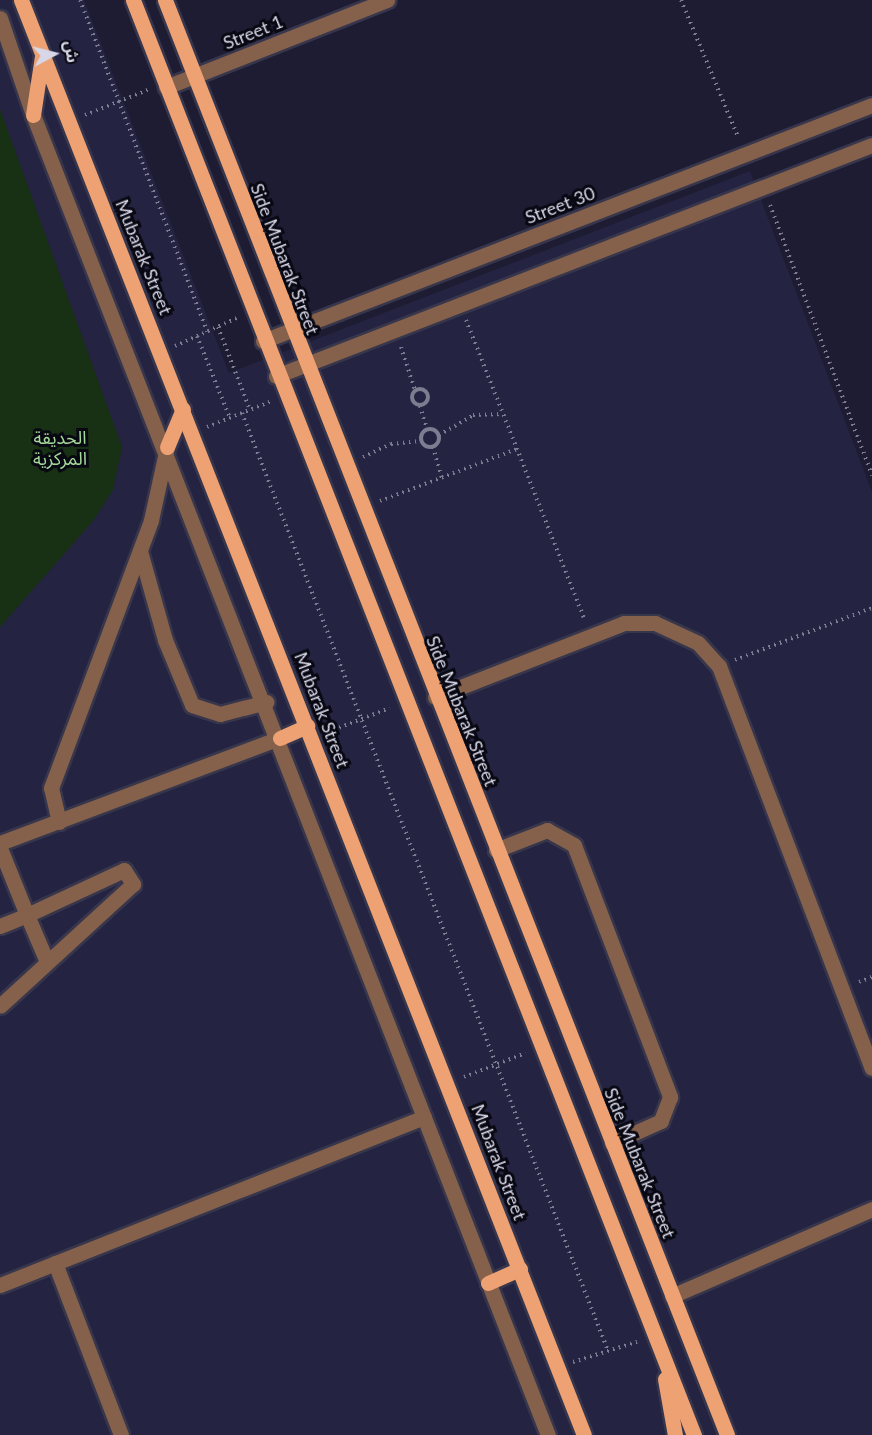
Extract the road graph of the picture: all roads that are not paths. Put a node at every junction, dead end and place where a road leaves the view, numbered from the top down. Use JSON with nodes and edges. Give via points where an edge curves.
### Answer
{"nodes":[{"id":1,"x":21,"y":0,"type":"edge"},
{"id":2,"x":133,"y":0,"type":"edge"},
{"id":3,"x":165,"y":0,"type":"edge"},
{"id":4,"x":387,"y":0,"type":"edge"},
{"id":5,"x":0,"y":18,"type":"edge"},
{"id":6,"x":42,"y":56,"type":"junction"},
{"id":7,"x":194,"y":76,"type":"junction"},
{"id":8,"x":165,"y":85,"type":"junction"},
{"id":9,"x":872,"y":105,"type":"edge"},
{"id":10,"x":33,"y":115,"type":"junction"},
{"id":11,"x":872,"y":145,"type":"edge"},
{"id":12,"x":291,"y":330,"type":"junction"},
{"id":13,"x":263,"y":341,"type":"junction"},
{"id":14,"x":305,"y":365,"type":"junction"},
{"id":15,"x":276,"y":376,"type":"junction"},
{"id":16,"x":183,"y":410,"type":"junction"},
{"id":17,"x":167,"y":447,"type":"junction"},
{"id":18,"x":140,"y":551,"type":"junction"},
{"id":19,"x":435,"y":697,"type":"junction"},
{"id":20,"x":266,"y":702,"type":"junction"},
{"id":21,"x":309,"y":732,"type":"junction"},
{"id":22,"x":280,"y":738,"type":"junction"},
{"id":23,"x":59,"y":822,"type":"junction"},
{"id":24,"x":0,"y":846,"type":"edge"},
{"id":25,"x":496,"y":850,"type":"junction"},
{"id":26,"x":27,"y":915,"type":"junction"},
{"id":27,"x":0,"y":926,"type":"edge"},
{"id":28,"x":47,"y":962,"type":"junction"},
{"id":29,"x":0,"y":1006,"type":"edge"},
{"id":30,"x":872,"y":1068,"type":"edge"},
{"id":31,"x":424,"y":1117,"type":"junction"},
{"id":32,"x":612,"y":1143,"type":"junction"},
{"id":33,"x":872,"y":1209,"type":"edge"},
{"id":34,"x":55,"y":1263,"type":"junction"},
{"id":35,"x":520,"y":1269,"type":"junction"},
{"id":36,"x":488,"y":1283,"type":"junction"},
{"id":37,"x":0,"y":1285,"type":"edge"},
{"id":38,"x":672,"y":1296,"type":"junction"},
{"id":39,"x":657,"y":1342,"type":"junction"},
{"id":40,"x":585,"y":1431,"type":"edge"},
{"id":41,"x":116,"y":1432,"type":"edge"},
{"id":42,"x":548,"y":1435,"type":"edge"},
{"id":43,"x":675,"y":1435,"type":"edge"},
{"id":44,"x":694,"y":1435,"type":"edge"},
{"id":45,"x":727,"y":1435,"type":"edge"}],
"edges":[{"from":1,"to":6,"type":"main road","name":"Mubarak Street"},
{"from":2,"to":8,"type":"main road"},
{"from":3,"to":7,"type":"main road","name":"Side Mubarak Street"},
{"from":4,"to":7,"type":"street","name":"Street 1"},
{"from":5,"to":10,"type":"street"},
{"from":6,"to":10,"type":"main road"},
{"from":6,"to":16,"type":"main road","name":"Mubarak Street"},
{"from":7,"to":8,"type":"street","name":"Street 1"},
{"from":7,"to":12,"type":"main road","name":"Side Mubarak Street"},
{"from":8,"to":13,"type":"main road"},
{"from":9,"to":12,"type":"street","name":"Street 30"},
{"from":10,"to":17,"type":"street"},
{"from":11,"to":14,"type":"street"},
{"from":12,"to":13,"type":"street","name":"Street 30"},
{"from":12,"to":14,"type":"main road","name":"Side Mubarak Street"},
{"from":13,"to":15,"type":"main road"},
{"from":14,"to":15,"type":"street"},
{"from":14,"to":19,"type":"main road","name":"Side Mubarak Street"},
{"from":15,"to":39,"type":"main road"},
{"from":16,"to":17,"type":"main road"},
{"from":16,"to":21,"type":"main road","name":"Mubarak Street"},
{"from":17,"to":18,"type":"street"},
{"from":17,"to":20,"type":"street"},
{"from":18,"to":20,"type":"street","via":[[165,640],[192,705],[220,714]]},
{"from":18,"to":23,"type":"street","via":[[51,788]]},
{"from":19,"to":25,"type":"main road","name":"Side Mubarak Street"},
{"from":19,"to":30,"type":"street","via":[[624,623],[655,623],[685,634],[719,666]]},
{"from":20,"to":22,"type":"street"},
{"from":21,"to":22,"type":"main road"},
{"from":21,"to":35,"type":"main road","name":"Mubarak Street"},
{"from":22,"to":23,"type":"street"},
{"from":22,"to":31,"type":"street"},
{"from":23,"to":24,"type":"street"},
{"from":24,"to":26,"type":"street"},
{"from":25,"to":32,"type":"main road","name":"Side Mubarak Street"},
{"from":25,"to":32,"type":"street","via":[[547,830],[574,845],[670,1097],[661,1121]]},
{"from":26,"to":27,"type":"street"},
{"from":26,"to":28,"type":"street"},
{"from":26,"to":28,"type":"street","via":[[124,870],[133,884]]},
{"from":28,"to":29,"type":"street"},
{"from":31,"to":34,"type":"street"},
{"from":31,"to":36,"type":"street"},
{"from":32,"to":38,"type":"main road","name":"Side Mubarak Street"},
{"from":33,"to":38,"type":"street"},
{"from":34,"to":37,"type":"street"},
{"from":34,"to":41,"type":"street"},
{"from":35,"to":36,"type":"main road"},
{"from":35,"to":40,"type":"main road","name":"Mubarak Street"},
{"from":36,"to":42,"type":"street"},
{"from":38,"to":45,"type":"main road","name":"Side Mubarak Street"},
{"from":39,"to":43,"type":"main road"},
{"from":39,"to":44,"type":"main road"}]}
